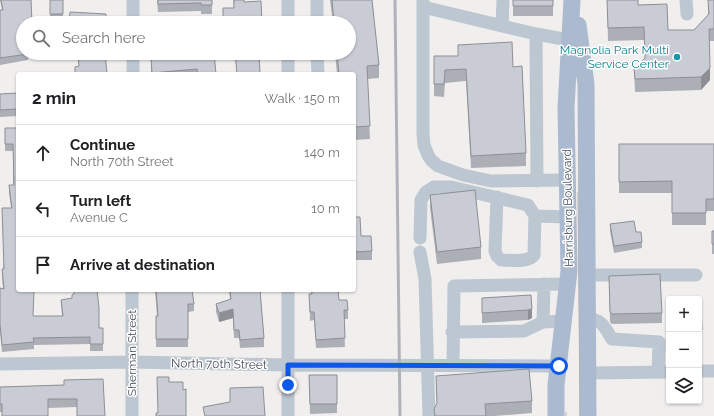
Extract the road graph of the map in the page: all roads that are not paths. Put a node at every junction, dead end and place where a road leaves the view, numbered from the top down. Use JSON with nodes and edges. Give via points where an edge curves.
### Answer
{"nodes":[{"id":1,"x":133,"y":0,"type":"edge"},
{"id":2,"x":288,"y":0,"type":"edge"},
{"id":3,"x":317,"y":0,"type":"edge"},
{"id":4,"x":503,"y":0,"type":"edge"},
{"id":5,"x":573,"y":0,"type":"edge"},
{"id":6,"x":686,"y":0,"type":"edge"},
{"id":7,"x":423,"y":3,"type":"edge"},
{"id":8,"x":686,"y":14,"type":"dead end"},
{"id":9,"x":133,"y":16,"type":"edge"},
{"id":10,"x":288,"y":16,"type":"edge"},
{"id":11,"x":317,"y":16,"type":"edge"},
{"id":12,"x":502,"y":26,"type":"junction"},
{"id":13,"x":536,"y":34,"type":"junction"},
{"id":14,"x":570,"y":40,"type":"junction"},
{"id":15,"x":133,"y":60,"type":"edge"},
{"id":16,"x":288,"y":60,"type":"edge"},
{"id":17,"x":318,"y":60,"type":"edge"},
{"id":18,"x":133,"y":72,"type":"edge"},
{"id":19,"x":288,"y":72,"type":"edge"},
{"id":20,"x":318,"y":72,"type":"edge"},
{"id":21,"x":567,"y":180,"type":"junction"},
{"id":22,"x":537,"y":181,"type":"junction"},
{"id":23,"x":497,"y":197,"type":"junction"},
{"id":24,"x":535,"y":216,"type":"junction"},
{"id":25,"x":568,"y":217,"type":"junction"},
{"id":26,"x":420,"y":238,"type":"dead end"},
{"id":27,"x":420,"y":252,"type":"dead end"},
{"id":28,"x":587,"y":275,"type":"junction"},
{"id":29,"x":696,"y":275,"type":"dead end"},
{"id":30,"x":544,"y":284,"type":"junction"},
{"id":31,"x":568,"y":284,"type":"junction"},
{"id":32,"x":132,"y":292,"type":"edge"},
{"id":33,"x":288,"y":292,"type":"edge"},
{"id":34,"x":588,"y":319,"type":"junction"},
{"id":35,"x":564,"y":321,"type":"junction"},
{"id":36,"x":543,"y":322,"type":"junction"},
{"id":37,"x":452,"y":332,"type":"junction"},
{"id":38,"x":132,"y":362,"type":"junction"},
{"id":39,"x":0,"y":364,"type":"edge"},
{"id":40,"x":288,"y":365,"type":"junction"},
{"id":41,"x":428,"y":366,"type":"junction"},
{"id":42,"x":453,"y":366,"type":"junction"},
{"id":43,"x":559,"y":366,"type":"junction"},
{"id":44,"x":702,"y":371,"type":"edge"},
{"id":45,"x":714,"y":371,"type":"edge"},
{"id":46,"x":663,"y":372,"type":"edge"},
{"id":47,"x":588,"y":373,"type":"junction"},
{"id":48,"x":132,"y":416,"type":"edge"},
{"id":49,"x":288,"y":416,"type":"edge"},
{"id":50,"x":429,"y":416,"type":"edge"},
{"id":51,"x":556,"y":416,"type":"edge"},
{"id":52,"x":588,"y":416,"type":"edge"}],
"edges":[{"from":1,"to":9,"type":"street"},
{"from":2,"to":10,"type":"street"},
{"from":3,"to":11,"type":"street"},
{"from":4,"to":12,"type":"street"},
{"from":5,"to":14,"type":"main road","name":"Harrisburg Boulevard"},
{"from":5,"to":28,"type":"main road","name":"Harrisburg Boulevard","via":[[586,84]]},
{"from":6,"to":8,"type":"street"},
{"from":7,"to":12,"type":"street"},
{"from":7,"to":22,"type":"street","via":[[423,134],[428,155],[438,166],[463,175],[491,181]]},
{"from":12,"to":13,"type":"street"},
{"from":13,"to":14,"type":"street"},
{"from":13,"to":22,"type":"street"},
{"from":14,"to":21,"type":"main road","name":"Harrisburg Boulevard","via":[[566,108]]},
{"from":15,"to":18,"type":"street"},
{"from":16,"to":19,"type":"street"},
{"from":17,"to":20,"type":"street"},
{"from":21,"to":22,"type":"street"},
{"from":21,"to":25,"type":"main road","name":"Harrisburg Boulevard"},
{"from":23,"to":24,"type":"street","via":[[528,204]]},
{"from":23,"to":24,"type":"street","via":[[496,250],[501,260],[532,258]]},
{"from":23,"to":26,"type":"street","via":[[451,187],[434,187],[426,192],[421,200]]},
{"from":24,"to":25,"type":"street"},
{"from":25,"to":31,"type":"main road","name":"Harrisburg Boulevard"},
{"from":27,"to":41,"type":"street","via":[[425,279]]},
{"from":28,"to":29,"type":"street"},
{"from":28,"to":34,"type":"main road","name":"Harrisburg Boulevard"},
{"from":30,"to":31,"type":"street"},
{"from":30,"to":36,"type":"street"},
{"from":30,"to":37,"type":"street","via":[[454,286]]},
{"from":31,"to":35,"type":"main road","name":"Harrisburg Boulevard"},
{"from":32,"to":38,"type":"street","name":"Sherman Street"},
{"from":33,"to":40,"type":"street"},
{"from":34,"to":46,"type":"street","via":[[596,319],[605,326],[612,339],[659,342]]},
{"from":34,"to":47,"type":"main road","name":"Harrisburg Boulevard"},
{"from":35,"to":36,"type":"street"},
{"from":35,"to":43,"type":"main road","name":"Harrisburg Boulevard"},
{"from":36,"to":37,"type":"street","via":[[524,331]]},
{"from":37,"to":42,"type":"street"},
{"from":38,"to":39,"type":"street","name":"North 70th Street"},
{"from":38,"to":40,"type":"street","name":"North 70th Street"},
{"from":38,"to":48,"type":"street","name":"Sherman Street"},
{"from":40,"to":41,"type":"street","name":"North 70th Street"},
{"from":40,"to":49,"type":"street"},
{"from":41,"to":42,"type":"street","name":"North 70th Street"},
{"from":41,"to":50,"type":"street"},
{"from":42,"to":43,"type":"street","name":"North 70th Street"},
{"from":43,"to":51,"type":"main road","name":"Harrisburg Boulevard"},
{"from":44,"to":45,"type":"street"},
{"from":46,"to":47,"type":"street"},
{"from":47,"to":52,"type":"main road","name":"Harrisburg Boulevard"}]}
